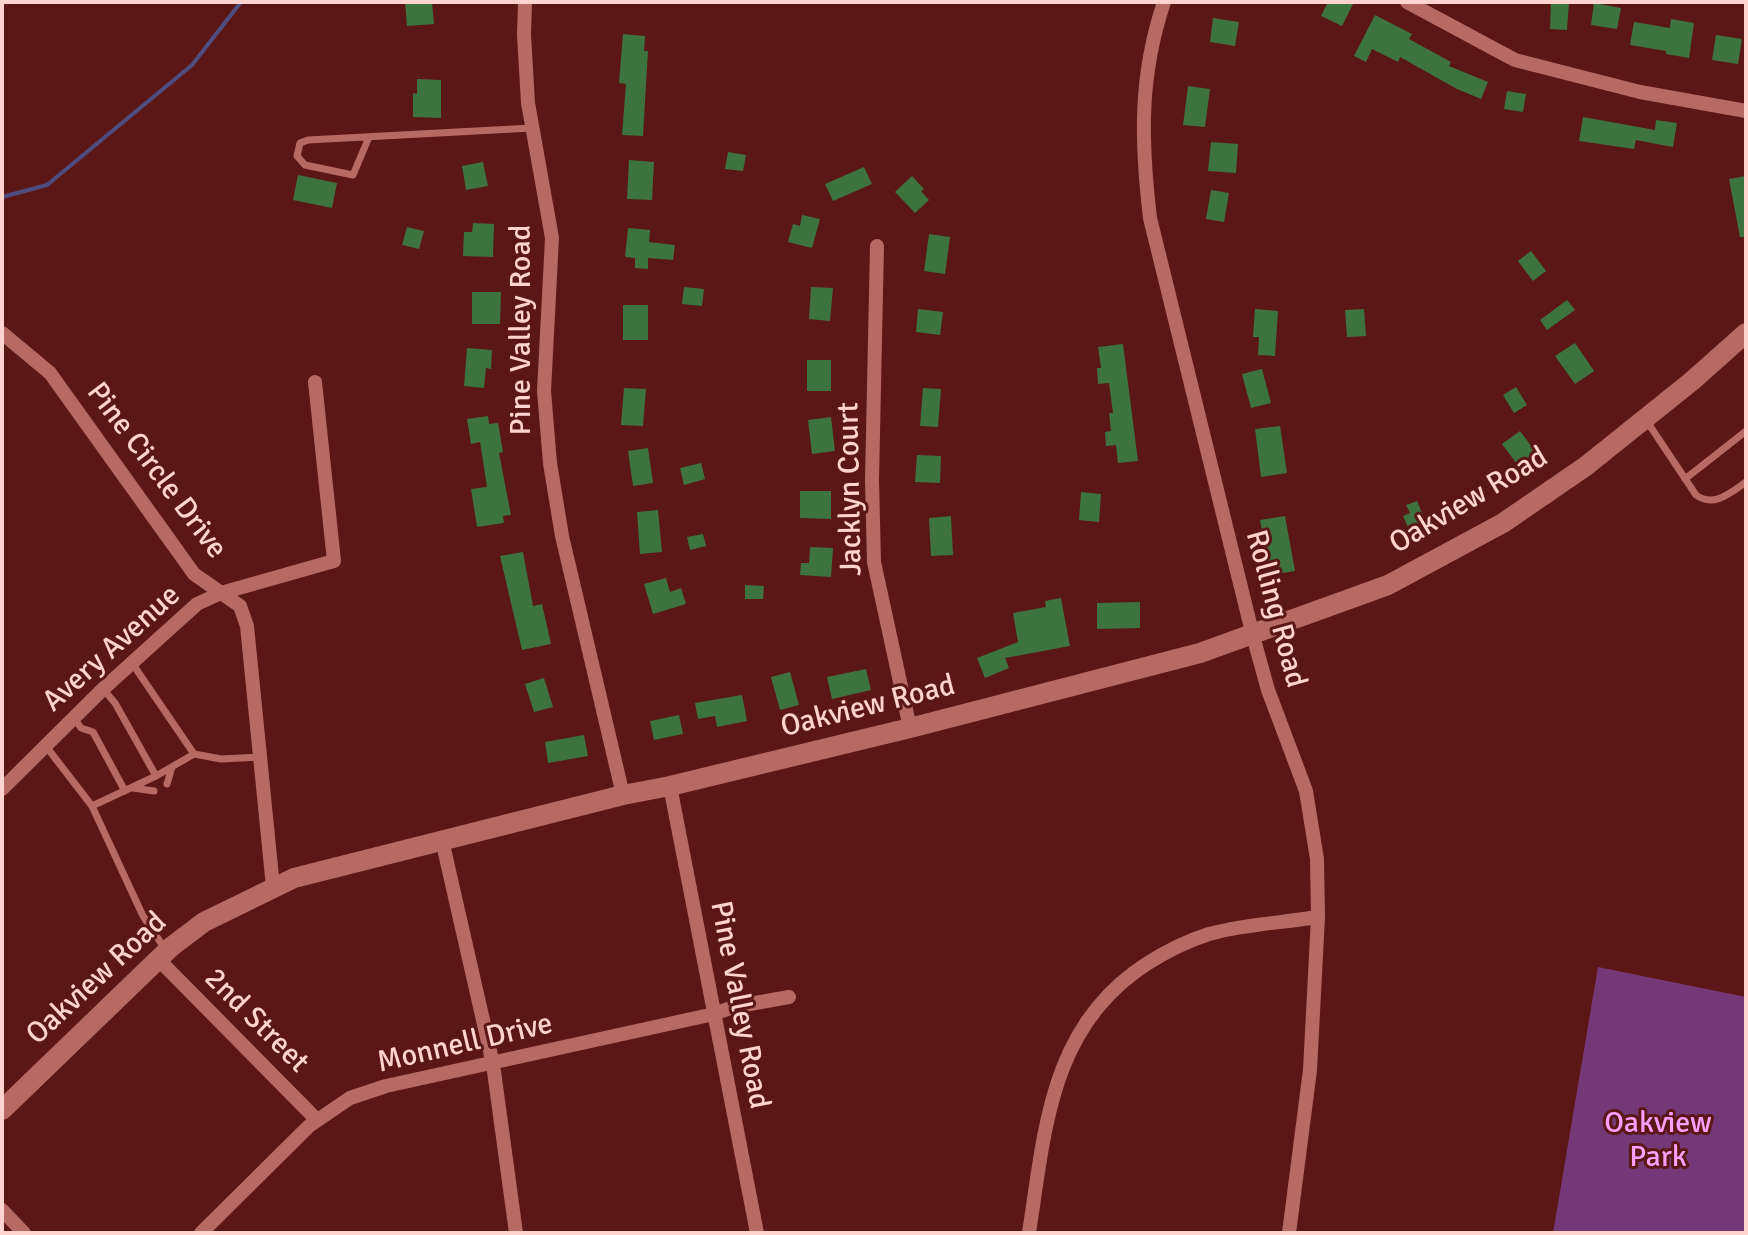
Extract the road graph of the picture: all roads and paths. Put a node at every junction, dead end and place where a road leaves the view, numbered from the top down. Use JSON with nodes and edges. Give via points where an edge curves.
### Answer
{"nodes":[{"id":1,"x":525,"y":2,"type":"edge"},
{"id":2,"x":1164,"y":2,"type":"edge"},
{"id":3,"x":1407,"y":2,"type":"edge"},
{"id":4,"x":1746,"y":111,"type":"edge"},
{"id":5,"x":532,"y":128,"type":"junction"},
{"id":6,"x":369,"y":137,"type":"junction"},
{"id":7,"x":877,"y":246,"type":"dead end"},
{"id":8,"x":2,"y":333,"type":"edge"},
{"id":9,"x":1746,"y":333,"type":"edge"},
{"id":10,"x":315,"y":382,"type":"dead end"},
{"id":11,"x":1645,"y":418,"type":"junction"},
{"id":12,"x":1746,"y":431,"type":"edge"},
{"id":13,"x":1685,"y":479,"type":"junction"},
{"id":14,"x":1746,"y":482,"type":"edge"},
{"id":15,"x":221,"y":593,"type":"junction"},
{"id":16,"x":1253,"y":636,"type":"junction"},
{"id":17,"x":132,"y":663,"type":"junction"},
{"id":18,"x":103,"y":689,"type":"junction"},
{"id":19,"x":74,"y":718,"type":"junction"},
{"id":20,"x":910,"y":728,"type":"junction"},
{"id":21,"x":45,"y":745,"type":"junction"},
{"id":22,"x":194,"y":754,"type":"junction"},
{"id":23,"x":261,"y":757,"type":"junction"},
{"id":24,"x":172,"y":766,"type":"junction"},
{"id":25,"x":156,"y":776,"type":"junction"},
{"id":26,"x":167,"y":784,"type":"dead end"},
{"id":27,"x":670,"y":786,"type":"junction"},
{"id":28,"x":2,"y":789,"type":"edge"},
{"id":29,"x":128,"y":789,"type":"junction"},
{"id":30,"x":154,"y":791,"type":"dead end"},
{"id":31,"x":623,"y":795,"type":"junction"},
{"id":32,"x":92,"y":806,"type":"junction"},
{"id":33,"x":442,"y":840,"type":"junction"},
{"id":34,"x":273,"y":887,"type":"junction"},
{"id":35,"x":1318,"y":917,"type":"junction"},
{"id":36,"x":162,"y":955,"type":"junction"},
{"id":37,"x":789,"y":997,"type":"dead end"},
{"id":38,"x":714,"y":1014,"type":"junction"},
{"id":39,"x":493,"y":1064,"type":"junction"},
{"id":40,"x":2,"y":1110,"type":"edge"},
{"id":41,"x":317,"y":1120,"type":"junction"},
{"id":42,"x":2,"y":1210,"type":"edge"},
{"id":43,"x":24,"y":1233,"type":"edge"},
{"id":44,"x":201,"y":1233,"type":"edge"},
{"id":45,"x":516,"y":1233,"type":"edge"},
{"id":46,"x":757,"y":1233,"type":"edge"},
{"id":47,"x":1029,"y":1233,"type":"edge"},
{"id":48,"x":1289,"y":1233,"type":"edge"}],
"edges":[{"from":1,"to":5,"type":"street","name":"Pine Valley Road"},
{"from":2,"to":16,"type":"street","name":"Rolling Road","via":[[1144,95],[1142,153],[1150,218]]},
{"from":3,"to":4,"type":"street","via":[[1515,60],[1640,92]]},
{"from":5,"to":6,"type":"lane"},
{"from":5,"to":31,"type":"street","name":"Pine Valley Road","via":[[552,238],[544,391],[550,463]]},
{"from":6,"to":6,"type":"lane","via":[[353,175],[305,165],[297,156],[300,143],[308,140]]},
{"from":7,"to":20,"type":"street","name":"Jacklyn Court","via":[[874,562]]},
{"from":8,"to":15,"type":"street","name":"Pine Circle Drive","via":[[50,373],[194,574]]},
{"from":9,"to":11,"type":"street","name":"Oakview Road"},
{"from":10,"to":15,"type":"street","name":"Avery Avenue","via":[[334,561]]},
{"from":11,"to":13,"type":"lane"},
{"from":11,"to":16,"type":"street","name":"Oakview Road","via":[[1503,523],[1388,585]]},
{"from":12,"to":13,"type":"lane"},
{"from":13,"to":14,"type":"lane","via":[[1696,495],[1710,502]]},
{"from":15,"to":17,"type":"street","name":"Avery Avenue","via":[[197,604]]},
{"from":15,"to":23,"type":"street","name":"Pine Circle Drive","via":[[240,606],[247,626]]},
{"from":16,"to":20,"type":"street","name":"Oakview Road"},
{"from":16,"to":35,"type":"street","name":"Rolling Road","via":[[1306,791],[1317,859]]},
{"from":17,"to":18,"type":"street","name":"Avery Avenue"},
{"from":17,"to":22,"type":"lane"},
{"from":18,"to":19,"type":"street","name":"Avery Avenue"},
{"from":18,"to":25,"type":"lane"},
{"from":19,"to":21,"type":"street","name":"Avery Avenue"},
{"from":19,"to":29,"type":"lane","via":[[93,732]]},
{"from":20,"to":27,"type":"street","name":"Oakview Road"},
{"from":21,"to":28,"type":"street","name":"Avery Avenue"},
{"from":21,"to":32,"type":"lane"},
{"from":22,"to":23,"type":"lane"},
{"from":22,"to":24,"type":"lane"},
{"from":23,"to":34,"type":"street","name":"Pine Circle Drive"},
{"from":24,"to":25,"type":"lane"},
{"from":24,"to":26,"type":"lane"},
{"from":25,"to":29,"type":"lane"},
{"from":27,"to":31,"type":"street","name":"Oakview Road"},
{"from":27,"to":38,"type":"street","name":"Pine Valley Road"},
{"from":29,"to":30,"type":"lane"},
{"from":29,"to":32,"type":"lane"},
{"from":31,"to":33,"type":"street","name":"Oakview Road"},
{"from":32,"to":36,"type":"lane"},
{"from":33,"to":34,"type":"street","name":"Oakview Road"},
{"from":33,"to":39,"type":"street"},
{"from":34,"to":36,"type":"street","name":"Oakview Road","via":[[204,922]]},
{"from":35,"to":47,"type":"street","via":[[1254,924],[1170,950],[1125,978],[1095,1008],[1070,1049],[1048,1111]]},
{"from":35,"to":48,"type":"street","name":"Rolling Road","via":[[1310,1070]]},
{"from":36,"to":40,"type":"street","name":"Oakview Road"},
{"from":36,"to":41,"type":"street","name":"2nd Street"},
{"from":37,"to":38,"type":"street","name":"Monnell Drive"},
{"from":38,"to":39,"type":"street","name":"Monnell Drive"},
{"from":38,"to":46,"type":"street","name":"Pine Valley Road"},
{"from":39,"to":41,"type":"street","name":"Monnell Drive","via":[[386,1086],[350,1098]]},
{"from":39,"to":45,"type":"street"},
{"from":41,"to":44,"type":"street","name":"Monnell Drive"},
{"from":42,"to":43,"type":"street"}]}
